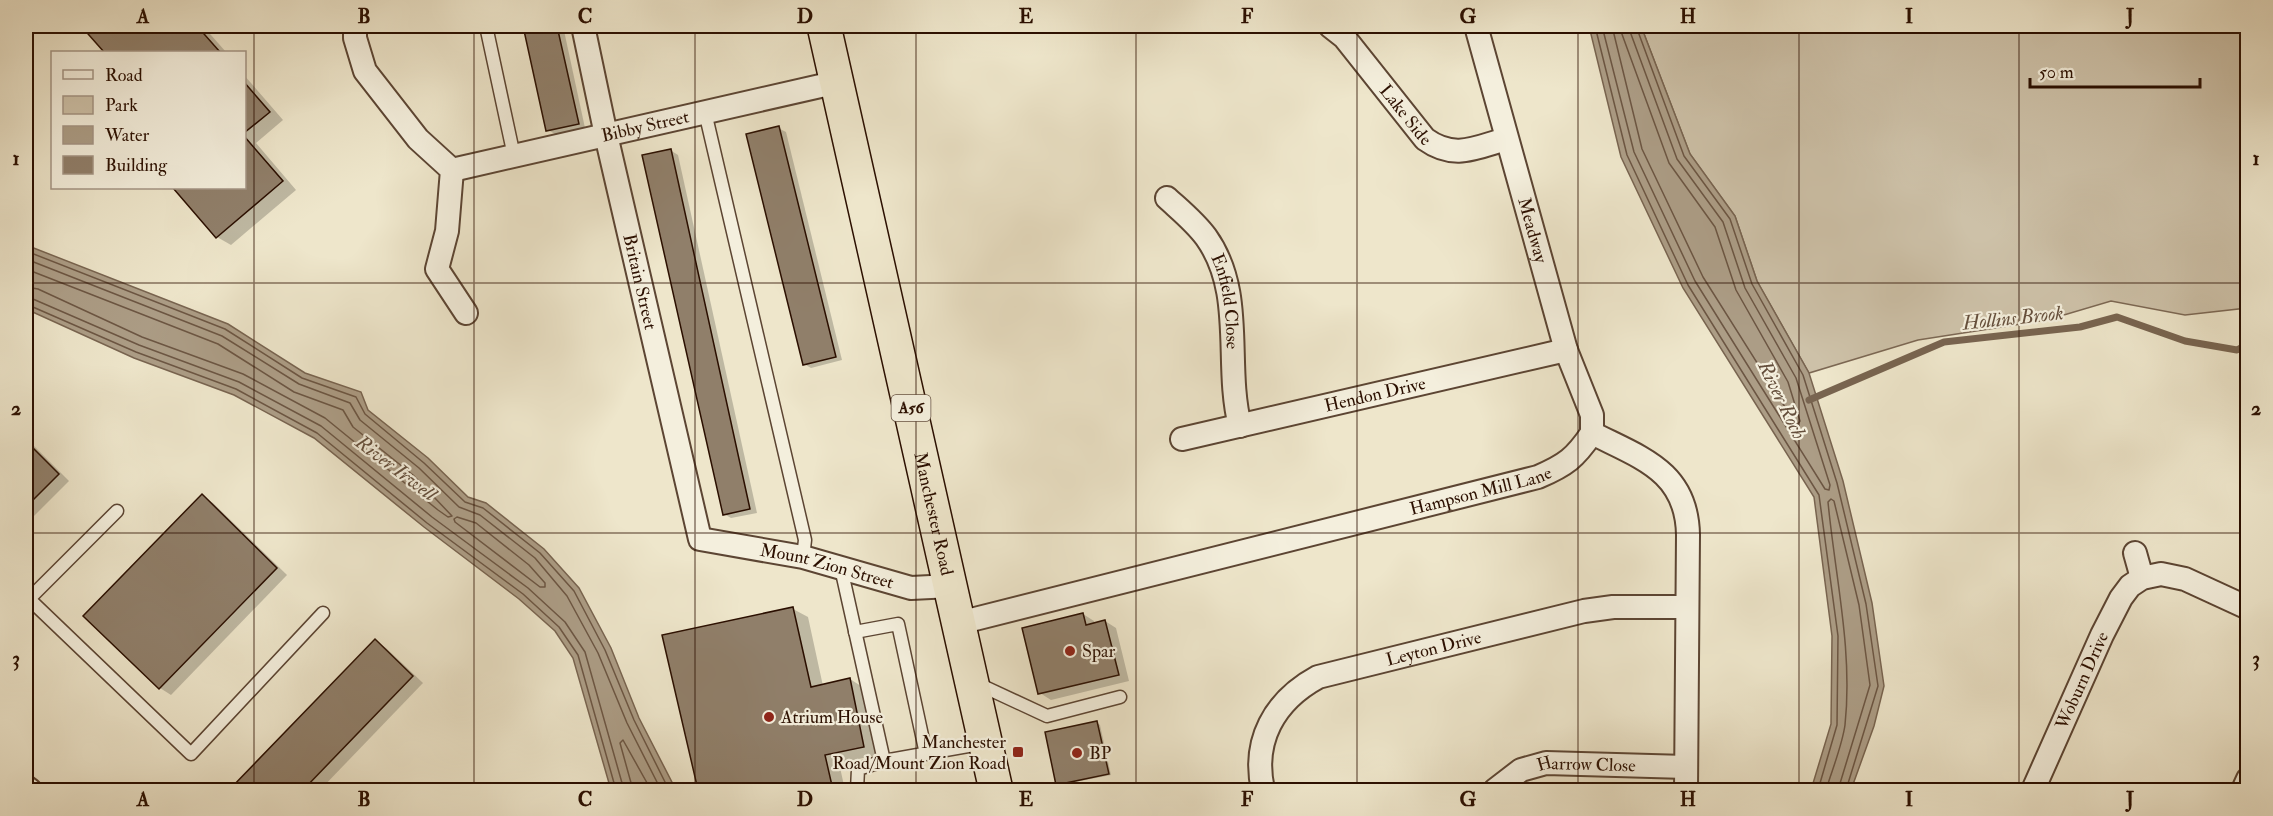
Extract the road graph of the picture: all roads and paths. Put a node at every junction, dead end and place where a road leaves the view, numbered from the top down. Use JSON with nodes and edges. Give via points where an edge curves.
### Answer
{"nodes":[{"id":1,"x":355,"y":26,"type":"edge"},
{"id":2,"x":486,"y":26,"type":"edge"},
{"id":3,"x":583,"y":26,"type":"edge"},
{"id":4,"x":824,"y":26,"type":"edge"},
{"id":5,"x":1330,"y":26,"type":"edge"},
{"id":6,"x":1476,"y":26,"type":"edge"},
{"id":7,"x":838,"y":82,"type":"junction"},
{"id":8,"x":705,"y":112,"type":"junction"},
{"id":9,"x":606,"y":135,"type":"junction"},
{"id":10,"x":1506,"y":139,"type":"junction"},
{"id":11,"x":514,"y":156,"type":"junction"},
{"id":12,"x":452,"y":170,"type":"junction"},
{"id":13,"x":1167,"y":198,"type":"dead end"},
{"id":14,"x":466,"y":313,"type":"dead end"},
{"id":15,"x":1566,"y":350,"type":"junction"},
{"id":16,"x":1240,"y":426,"type":"junction"},
{"id":17,"x":1592,"y":433,"type":"junction"},
{"id":18,"x":1182,"y":439,"type":"dead end"},
{"id":19,"x":117,"y":511,"type":"dead end"},
{"id":20,"x":700,"y":539,"type":"joint"},
{"id":21,"x":2134,"y":553,"type":"dead end"},
{"id":22,"x":803,"y":557,"type":"junction"},
{"id":23,"x":841,"y":568,"type":"junction"},
{"id":24,"x":2142,"y":578,"type":"junction"},
{"id":25,"x":951,"y":586,"type":"junction"},
{"id":26,"x":27,"y":598,"type":"edge"},
{"id":27,"x":1686,"y":607,"type":"junction"},
{"id":28,"x":2247,"y":608,"type":"edge"},
{"id":29,"x":322,"y":613,"type":"dead end"},
{"id":30,"x":959,"y":623,"type":"junction"},
{"id":31,"x":855,"y":632,"type":"junction"},
{"id":32,"x":973,"y":681,"type":"junction"},
{"id":33,"x":1120,"y":698,"type":"dead end"},
{"id":34,"x":986,"y":742,"type":"junction"},
{"id":35,"x":926,"y":753,"type":"junction"},
{"id":36,"x":884,"y":761,"type":"junction"},
{"id":37,"x":1686,"y":767,"type":"junction"},
{"id":38,"x":2247,"y":779,"type":"edge"},
{"id":39,"x":26,"y":787,"type":"edge"},
{"id":40,"x":30,"y":790,"type":"edge"},
{"id":41,"x":857,"y":790,"type":"edge"},
{"id":42,"x":996,"y":790,"type":"edge"},
{"id":43,"x":1263,"y":790,"type":"edge"},
{"id":44,"x":1496,"y":790,"type":"edge"},
{"id":45,"x":1686,"y":790,"type":"edge"},
{"id":46,"x":2033,"y":790,"type":"edge"},
{"id":47,"x":2242,"y":790,"type":"edge"}],
"edges":[{"from":1,"to":12,"type":"street","via":[[365,71],[418,139]]},
{"from":2,"to":11,"type":"lane"},
{"from":3,"to":9,"type":"street","name":"Britain Street"},
{"from":4,"to":7,"type":"highway","name":"Manchester Road","number":"A56"},
{"from":5,"to":10,"type":"street","name":"Lake Side","via":[[1344,37],[1425,139],[1437,147],[1462,151]]},
{"from":6,"to":10,"type":"street","name":"Meadway"},
{"from":7,"to":8,"type":"street","name":"Bibby Street"},
{"from":7,"to":25,"type":"highway","name":"Manchester Road","number":"A56"},
{"from":8,"to":9,"type":"street","name":"Bibby Street"},
{"from":8,"to":22,"type":"lane","via":[[805,540]]},
{"from":9,"to":11,"type":"street","name":"Bibby Street"},
{"from":9,"to":20,"type":"street","name":"Britain Street"},
{"from":10,"to":15,"type":"street","name":"Meadway"},
{"from":11,"to":12,"type":"street","name":"Bibby Street"},
{"from":12,"to":14,"type":"street","via":[[447,231],[437,269]]},
{"from":13,"to":16,"type":"street","name":"Enfield Close","via":[[1205,237],[1224,273],[1232,313],[1233,400]]},
{"from":15,"to":16,"type":"street","name":"Hendon Drive"},
{"from":15,"to":17,"type":"street","name":"Meadway","via":[[1587,398]]},
{"from":16,"to":18,"type":"street","name":"Hendon Drive"},
{"from":17,"to":27,"type":"street","via":[[1654,465],[1680,495],[1688,522]]},
{"from":17,"to":30,"type":"street","name":"Hampson Mill Lane","via":[[1565,466],[1538,477]]},
{"from":19,"to":26,"type":"lane"},
{"from":20,"to":22,"type":"street","name":"Mount Zion Street"},
{"from":21,"to":24,"type":"street"},
{"from":22,"to":23,"type":"street","name":"Mount Zion Street"},
{"from":23,"to":25,"type":"street","name":"Mount Zion Street","via":[[911,588]]},
{"from":23,"to":31,"type":"lane"},
{"from":24,"to":28,"type":"street","via":[[2161,573],[2185,579]]},
{"from":24,"to":46,"type":"street","name":"Woburn Drive","via":[[2130,586],[2116,607]]},
{"from":25,"to":30,"type":"highway","name":"Manchester Road","number":"A56"},
{"from":26,"to":29,"type":"lane","via":[[191,754]]},
{"from":27,"to":37,"type":"street"},
{"from":27,"to":43,"type":"street","name":"Leyton Drive","via":[[1584,611],[1318,677],[1288,697],[1269,724],[1260,753]]},
{"from":30,"to":32,"type":"highway","name":"Manchester Road","number":"A56"},
{"from":31,"to":35,"type":"lane","via":[[898,624]]},
{"from":31,"to":36,"type":"lane"},
{"from":32,"to":33,"type":"lane","via":[[1047,716]]},
{"from":32,"to":34,"type":"highway","name":"Manchester Road","number":"A56"},
{"from":34,"to":35,"type":"lane"},
{"from":34,"to":42,"type":"highway","name":"Manchester Road","number":"A56"},
{"from":35,"to":36,"type":"lane"},
{"from":36,"to":41,"type":"lane","via":[[858,769]]},
{"from":37,"to":44,"type":"street","name":"Harrow Close","via":[[1546,763],[1521,770]]},
{"from":37,"to":45,"type":"street"},
{"from":38,"to":47,"type":"street"},
{"from":39,"to":40,"type":"street"}]}
